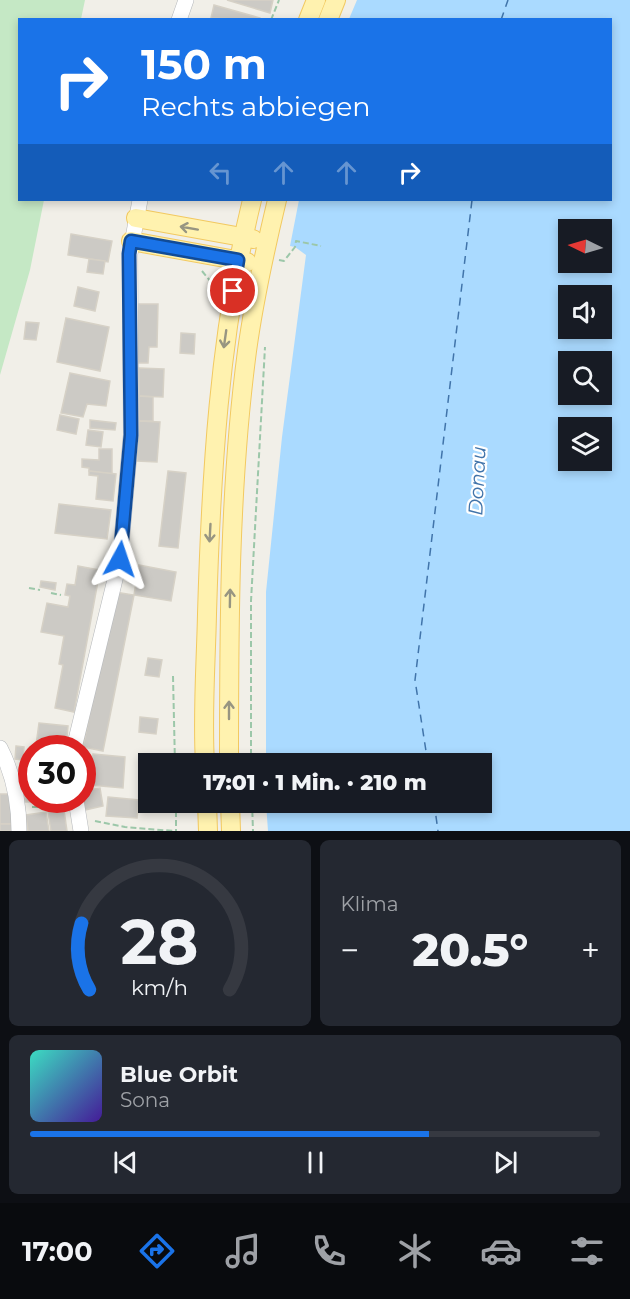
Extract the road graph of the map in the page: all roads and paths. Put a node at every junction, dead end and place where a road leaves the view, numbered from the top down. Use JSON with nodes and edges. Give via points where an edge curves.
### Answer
{"nodes":[{"id":1,"x":186,"y":0,"type":"edge"},
{"id":2,"x":279,"y":0,"type":"edge"},
{"id":3,"x":316,"y":0,"type":"edge"},
{"id":4,"x":336,"y":0,"type":"edge"},
{"id":5,"x":180,"y":18,"type":"edge"},
{"id":6,"x":272,"y":18,"type":"edge"},
{"id":7,"x":309,"y":18,"type":"edge"},
{"id":8,"x":329,"y":18,"type":"edge"},
{"id":9,"x":140,"y":201,"type":"edge"},
{"id":10,"x":252,"y":201,"type":"edge"},
{"id":11,"x":277,"y":201,"type":"edge"},
{"id":12,"x":136,"y":218,"type":"junction"},
{"id":13,"x":242,"y":237,"type":"junction"},
{"id":14,"x":131,"y":241,"type":"junction"},
{"id":15,"x":267,"y":242,"type":"junction"},
{"id":16,"x":321,"y":246,"type":"dead end"},
{"id":17,"x":238,"y":260,"type":"junction"},
{"id":18,"x":271,"y":262,"type":"junction"},
{"id":19,"x":193,"y":270,"type":"dead end"},
{"id":20,"x":233,"y":291,"type":"junction"},
{"id":21,"x":266,"y":339,"type":"dead end"},
{"id":22,"x":29,"y":588,"type":"dead end"},
{"id":23,"x":40,"y":590,"type":"dead end"},
{"id":24,"x":51,"y":593,"type":"dead end"},
{"id":25,"x":61,"y":595,"type":"dead end"},
{"id":26,"x":173,"y":676,"type":"dead end"},
{"id":27,"x":77,"y":735,"type":"edge"},
{"id":28,"x":0,"y":748,"type":"edge"},
{"id":29,"x":175,"y":753,"type":"edge"},
{"id":30,"x":205,"y":753,"type":"edge"},
{"id":31,"x":229,"y":753,"type":"edge"},
{"id":32,"x":251,"y":753,"type":"edge"},
{"id":33,"x":18,"y":808,"type":"edge"},
{"id":34,"x":18,"y":813,"type":"edge"},
{"id":35,"x":79,"y":813,"type":"edge"},
{"id":36,"x":176,"y":813,"type":"edge"},
{"id":37,"x":207,"y":813,"type":"edge"},
{"id":38,"x":230,"y":813,"type":"edge"},
{"id":39,"x":252,"y":813,"type":"edge"},
{"id":40,"x":19,"y":831,"type":"edge"},
{"id":41,"x":175,"y":831,"type":"edge"},
{"id":42,"x":208,"y":831,"type":"edge"},
{"id":43,"x":231,"y":831,"type":"edge"},
{"id":44,"x":253,"y":831,"type":"edge"}],
"edges":[{"from":1,"to":5,"type":"street"},
{"from":2,"to":6,"type":"path"},
{"from":3,"to":7,"type":"main road"},
{"from":4,"to":8,"type":"main road"},
{"from":9,"to":12,"type":"street"},
{"from":10,"to":13,"type":"main road"},
{"from":11,"to":15,"type":"main road"},
{"from":13,"to":12,"type":"main road","one_way":true},
{"from":12,"to":14,"type":"street"},
{"from":13,"to":15,"type":"main road"},
{"from":13,"to":17,"type":"main road"},
{"from":14,"to":17,"type":"main road"},
{"from":14,"to":27,"type":"street","via":[[131,435],[120,559]]},
{"from":15,"to":18,"type":"main road"},
{"from":16,"to":18,"type":"path","via":[[296,241],[284,261]]},
{"from":17,"to":18,"type":"main road"},
{"from":17,"to":20,"type":"main road"},
{"from":31,"to":18,"type":"main road","one_way":true,"via":[[234,503],[247,352]]},
{"from":19,"to":20,"type":"path","via":[[204,272],[211,282]]},
{"from":20,"to":30,"type":"main road","one_way":true,"via":[[215,437],[208,562]]},
{"from":21,"to":32,"type":"path","via":[[251,601]]},
{"from":22,"to":23,"type":"path"},
{"from":24,"to":25,"type":"path"},
{"from":26,"to":29,"type":"path"},
{"from":28,"to":33,"type":"street","via":[[9,766]]},
{"from":34,"to":40,"type":"street"},
{"from":35,"to":41,"type":"path","via":[[125,827]]},
{"from":36,"to":41,"type":"path"},
{"from":37,"to":42,"type":"main road"},
{"from":38,"to":43,"type":"main road"},
{"from":39,"to":44,"type":"path"}]}
